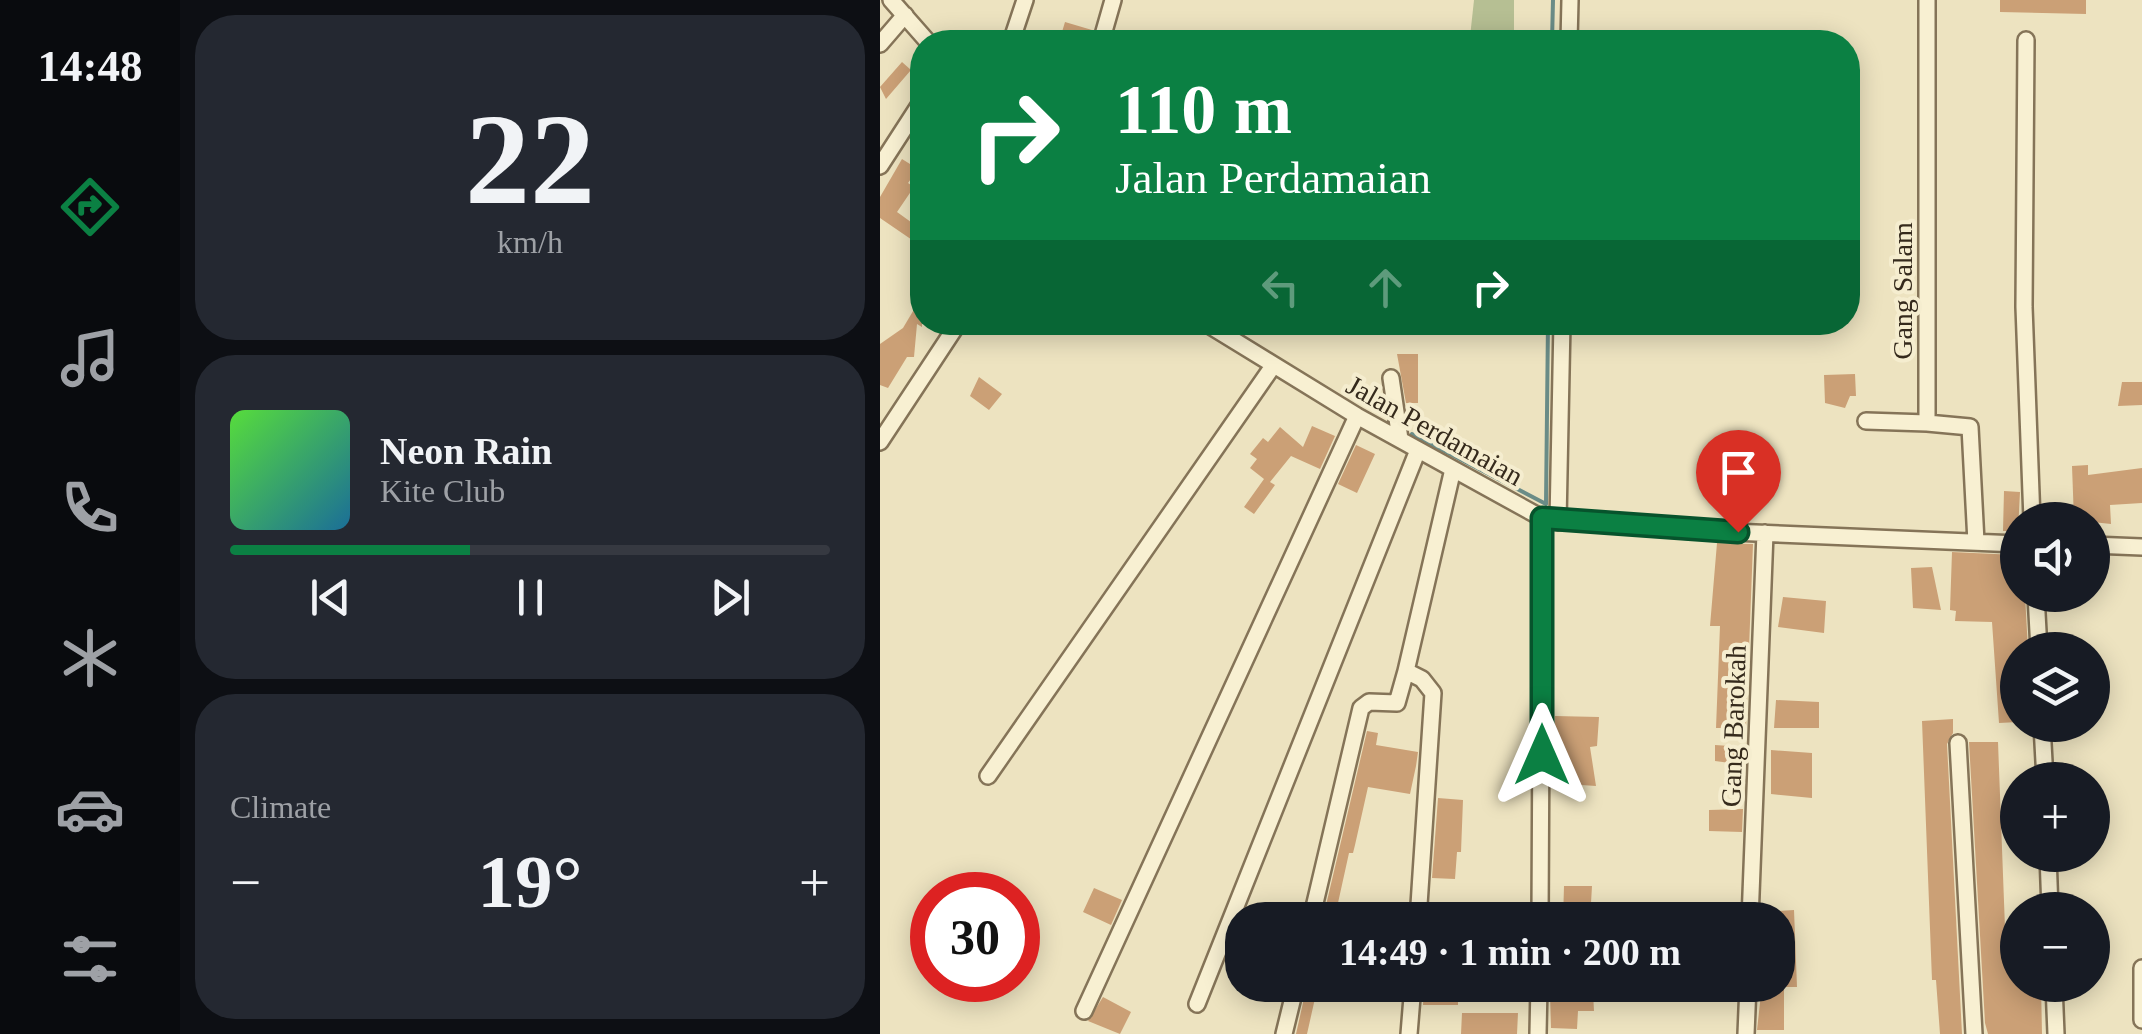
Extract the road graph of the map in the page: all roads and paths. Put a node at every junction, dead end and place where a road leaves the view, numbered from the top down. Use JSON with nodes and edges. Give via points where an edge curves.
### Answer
{"nodes":[{"id":1,"x":892,"y":0,"type":"edge"},
{"id":2,"x":1025,"y":0,"type":"edge"},
{"id":3,"x":1112,"y":0,"type":"edge"},
{"id":4,"x":1570,"y":0,"type":"edge"},
{"id":5,"x":1927,"y":0,"type":"edge"},
{"id":6,"x":904,"y":15,"type":"junction"},
{"id":7,"x":917,"y":30,"type":"edge"},
{"id":8,"x":1015,"y":30,"type":"edge"},
{"id":9,"x":1104,"y":30,"type":"edge"},
{"id":10,"x":1569,"y":30,"type":"edge"},
{"id":11,"x":2026,"y":40,"type":"dead end"},
{"id":12,"x":880,"y":44,"type":"edge"},
{"id":13,"x":910,"y":120,"type":"edge"},
{"id":14,"x":880,"y":166,"type":"edge"},
{"id":15,"x":950,"y":335,"type":"edge"},
{"id":16,"x":1225,"y":335,"type":"edge"},
{"id":17,"x":1561,"y":335,"type":"edge"},
{"id":18,"x":1274,"y":366,"type":"junction"},
{"id":19,"x":1391,"y":378,"type":"dead end"},
{"id":20,"x":1357,"y":416,"type":"junction"},
{"id":21,"x":1866,"y":421,"type":"dead end"},
{"id":22,"x":1927,"y":423,"type":"junction"},
{"id":23,"x":1400,"y":439,"type":"junction"},
{"id":24,"x":880,"y":442,"type":"edge"},
{"id":25,"x":1418,"y":450,"type":"junction"},
{"id":26,"x":1453,"y":469,"type":"junction"},
{"id":27,"x":2031,"y":502,"type":"edge"},
{"id":28,"x":1550,"y":520,"type":"junction"},
{"id":29,"x":1765,"y":533,"type":"junction"},
{"id":30,"x":1976,"y":542,"type":"junction"},
{"id":31,"x":2000,"y":543,"type":"edge"},
{"id":32,"x":2110,"y":546,"type":"edge"},
{"id":33,"x":2142,"y":547,"type":"edge"},
{"id":34,"x":1406,"y":672,"type":"junction"},
{"id":35,"x":1958,"y":743,"type":"dead end"},
{"id":36,"x":988,"y":776,"type":"dead end"},
{"id":37,"x":1315,"y":902,"type":"edge"},
{"id":38,"x":1419,"y":902,"type":"edge"},
{"id":39,"x":1540,"y":902,"type":"edge"},
{"id":40,"x":1751,"y":902,"type":"edge"},
{"id":41,"x":2142,"y":968,"type":"edge"},
{"id":42,"x":1292,"y":1002,"type":"edge"},
{"id":43,"x":1412,"y":1002,"type":"edge"},
{"id":44,"x":1539,"y":1002,"type":"edge"},
{"id":45,"x":1747,"y":1002,"type":"edge"},
{"id":46,"x":2055,"y":1002,"type":"edge"},
{"id":47,"x":1197,"y":1004,"type":"dead end"},
{"id":48,"x":1084,"y":1010,"type":"dead end"},
{"id":49,"x":2142,"y":1020,"type":"edge"},
{"id":50,"x":1284,"y":1034,"type":"edge"},
{"id":51,"x":1409,"y":1034,"type":"edge"},
{"id":52,"x":1538,"y":1034,"type":"edge"},
{"id":53,"x":1746,"y":1034,"type":"edge"},
{"id":54,"x":1974,"y":1034,"type":"edge"},
{"id":55,"x":2056,"y":1034,"type":"edge"}],
"edges":[{"from":1,"to":6,"type":"street"},
{"from":2,"to":8,"type":"street"},
{"from":3,"to":9,"type":"street"},
{"from":4,"to":10,"type":"street"},
{"from":5,"to":22,"type":"street","name":"Gang Salam"},
{"from":6,"to":7,"type":"street"},
{"from":6,"to":12,"type":"street"},
{"from":11,"to":27,"type":"street","via":[[2024,364]]},
{"from":13,"to":14,"type":"street"},
{"from":15,"to":24,"type":"street"},
{"from":16,"to":18,"type":"street","name":"Jalan Perdamaian"},
{"from":17,"to":28,"type":"street"},
{"from":18,"to":20,"type":"street","name":"Jalan Perdamaian"},
{"from":18,"to":36,"type":"street"},
{"from":19,"to":23,"type":"street"},
{"from":20,"to":23,"type":"street","name":"Jalan Perdamaian"},
{"from":20,"to":48,"type":"street"},
{"from":21,"to":22,"type":"street"},
{"from":22,"to":30,"type":"street","via":[[1970,427]]},
{"from":23,"to":25,"type":"street","name":"Jalan Perdamaian"},
{"from":25,"to":26,"type":"street","name":"Jalan Perdamaian"},
{"from":25,"to":47,"type":"street"},
{"from":26,"to":28,"type":"street","name":"Jalan Perdamaian"},
{"from":26,"to":34,"type":"street"},
{"from":28,"to":29,"type":"street","name":"Jalan Perdamaian"},
{"from":28,"to":39,"type":"street"},
{"from":29,"to":30,"type":"street","name":"Jalan Perdamaian"},
{"from":29,"to":40,"type":"street","name":"Gang Barokah"},
{"from":30,"to":31,"type":"street","name":"Jalan Perdamaian"},
{"from":32,"to":33,"type":"street"},
{"from":34,"to":37,"type":"street","via":[[1396,704],[1369,702],[1362,708]]},
{"from":34,"to":38,"type":"street","via":[[1433,693]]},
{"from":35,"to":54,"type":"street"},
{"from":41,"to":49,"type":"street"},
{"from":42,"to":50,"type":"street"},
{"from":43,"to":51,"type":"street"},
{"from":44,"to":52,"type":"street"},
{"from":45,"to":53,"type":"street"},
{"from":46,"to":55,"type":"street"}]}
